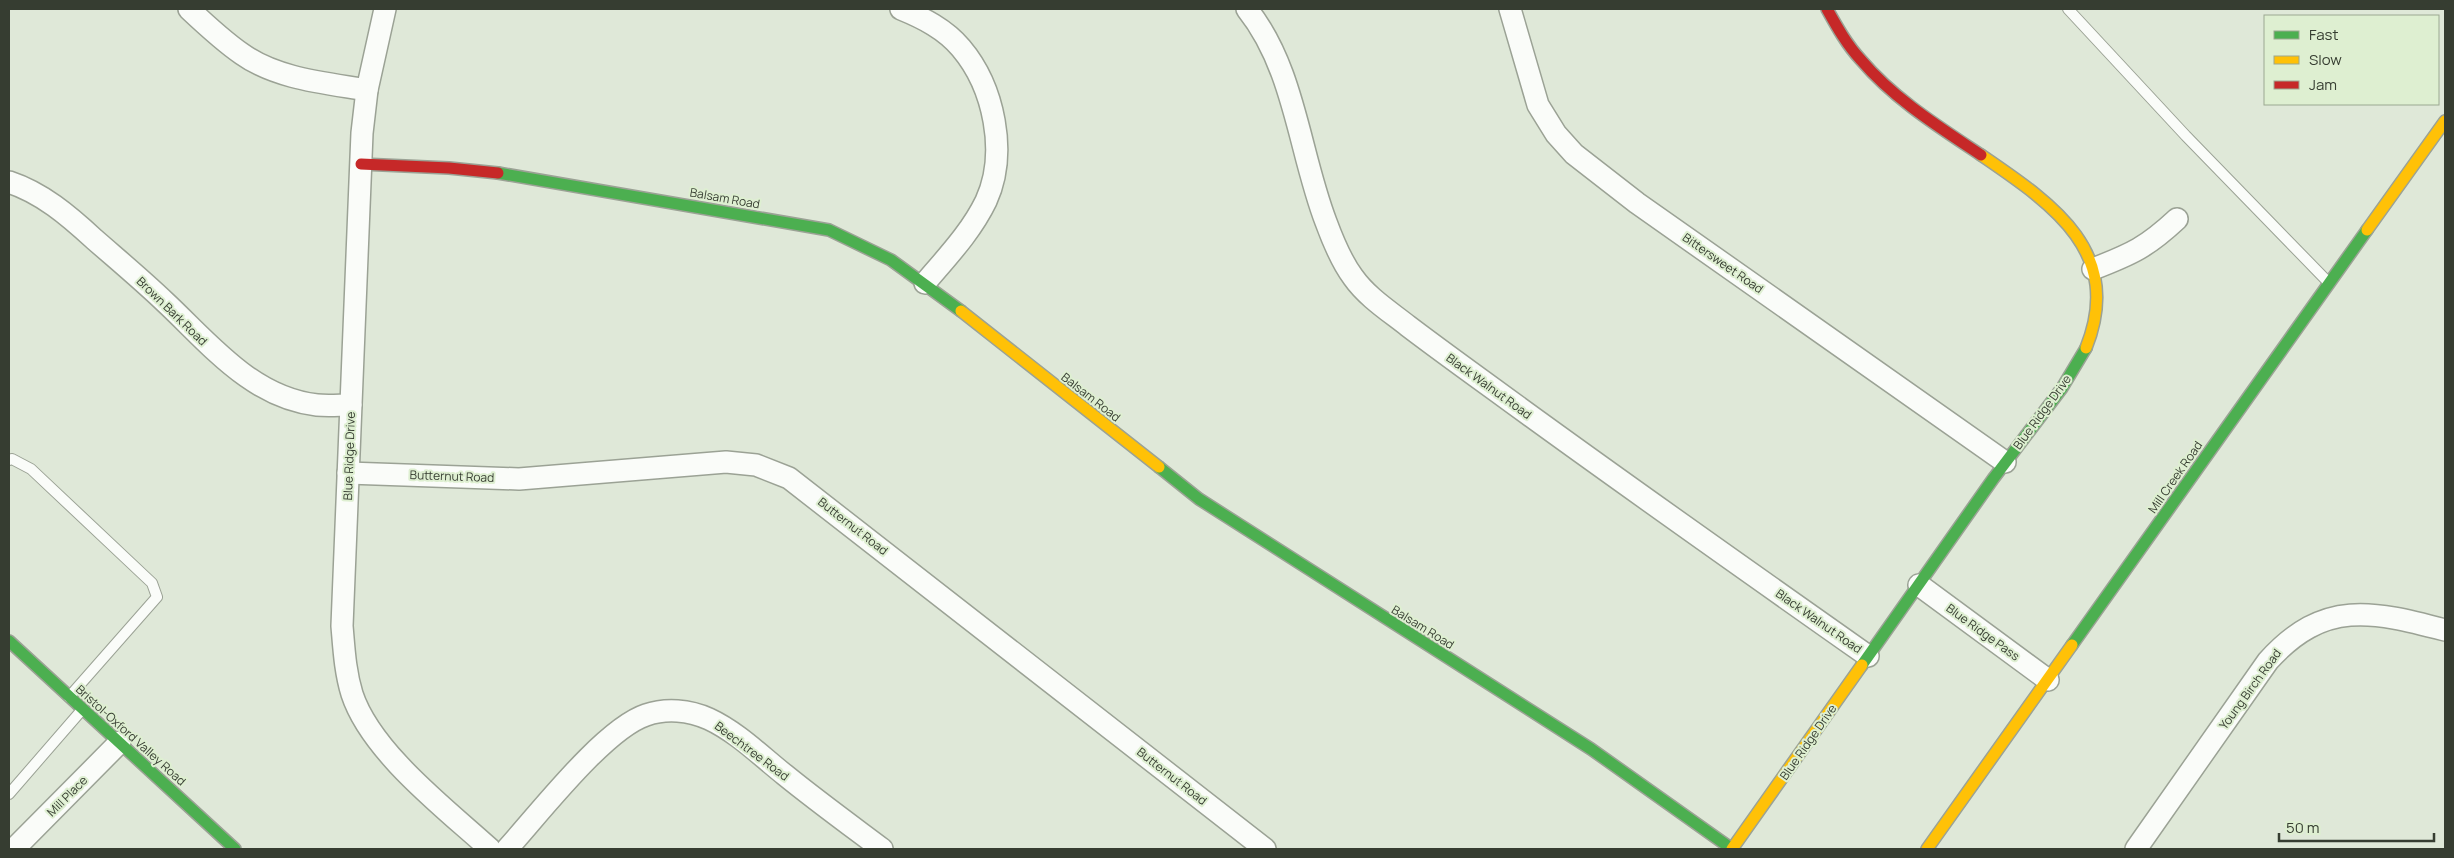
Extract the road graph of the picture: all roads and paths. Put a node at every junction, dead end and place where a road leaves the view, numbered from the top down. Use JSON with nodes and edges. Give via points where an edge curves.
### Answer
{"nodes":[{"id":1,"x":189,"y":9,"type":"edge"},
{"id":2,"x":385,"y":9,"type":"edge"},
{"id":3,"x":901,"y":9,"type":"edge"},
{"id":4,"x":1247,"y":9,"type":"edge"},
{"id":5,"x":1510,"y":9,"type":"edge"},
{"id":6,"x":1828,"y":9,"type":"edge"},
{"id":7,"x":2068,"y":9,"type":"edge"},
{"id":8,"x":367,"y":90,"type":"junction"},
{"id":9,"x":2445,"y":121,"type":"edge"},
{"id":10,"x":361,"y":164,"type":"junction"},
{"id":11,"x":9,"y":182,"type":"edge"},
{"id":12,"x":2177,"y":219,"type":"dead end"},
{"id":13,"x":2093,"y":268,"type":"junction"},
{"id":14,"x":925,"y":283,"type":"junction"},
{"id":15,"x":2330,"y":284,"type":"junction"},
{"id":16,"x":351,"y":405,"type":"junction"},
{"id":17,"x":9,"y":460,"type":"edge"},
{"id":18,"x":2006,"y":462,"type":"junction"},
{"id":19,"x":348,"y":473,"type":"junction"},
{"id":20,"x":1919,"y":585,"type":"junction"},
{"id":21,"x":2445,"y":630,"type":"edge"},
{"id":22,"x":9,"y":641,"type":"edge"},
{"id":23,"x":1868,"y":656,"type":"junction"},
{"id":24,"x":2048,"y":680,"type":"junction"},
{"id":25,"x":68,"y":698,"type":"junction"},
{"id":26,"x":81,"y":710,"type":"junction"},
{"id":27,"x":120,"y":742,"type":"junction"},
{"id":28,"x":9,"y":794,"type":"edge"},
{"id":29,"x":14,"y":849,"type":"edge"},
{"id":30,"x":235,"y":849,"type":"edge"},
{"id":31,"x":490,"y":849,"type":"edge"},
{"id":32,"x":507,"y":849,"type":"edge"},
{"id":33,"x":882,"y":849,"type":"edge"},
{"id":34,"x":1266,"y":849,"type":"edge"},
{"id":35,"x":1732,"y":849,"type":"edge"},
{"id":36,"x":1927,"y":849,"type":"edge"},
{"id":37,"x":2136,"y":849,"type":"edge"}],
"edges":[{"from":1,"to":8,"type":"street","via":[[237,50],[263,66],[297,78]]},
{"from":2,"to":8,"type":"street","name":"Blue Ridge Drive"},
{"from":3,"to":14,"type":"street","via":[[944,32],[961,48],[978,73],[989,99],[996,139],[996,164],[986,201],[969,231]]},
{"from":4,"to":23,"type":"street","name":"Black Walnut Road","via":[[1260,25],[1277,59],[1313,188],[1334,243],[1361,287],[1389,312],[1531,417]]},
{"from":5,"to":18,"type":"street","name":"Bittersweet Road","via":[[1538,105],[1556,134],[1574,154],[1637,203]]},
{"from":6,"to":13,"type":"street","name":"Blue Ridge Drive","via":[[1842,36],[1865,65],[1894,93],[2023,184],[2058,213],[2087,250]]},
{"from":7,"to":15,"type":"lane"},
{"from":8,"to":10,"type":"street","name":"Blue Ridge Drive"},
{"from":9,"to":15,"type":"street","name":"Mill Creek Road"},
{"from":10,"to":14,"type":"street","name":"Balsam Road","via":[[491,172],[829,230],[858,240]]},
{"from":10,"to":16,"type":"street","name":"Blue Ridge Drive"},
{"from":11,"to":16,"type":"street","name":"Brown Bark Road","via":[[46,198],[245,376],[298,401],[317,405]]},
{"from":12,"to":13,"type":"street","via":[[2144,247]]},
{"from":13,"to":18,"type":"street","name":"Blue Ridge Drive","via":[[2096,304],[2093,330],[2085,349]]},
{"from":14,"to":35,"type":"street","name":"Balsam Road","via":[[1199,499],[1591,749]]},
{"from":15,"to":24,"type":"street","name":"Mill Creek Road"},
{"from":16,"to":19,"type":"street","name":"Blue Ridge Drive"},
{"from":17,"to":25,"type":"lane","via":[[31,469],[152,583],[157,597]]},
{"from":18,"to":20,"type":"street","name":"Blue Ridge Drive"},
{"from":19,"to":31,"type":"street","name":"Blue Ridge Drive","via":[[342,626],[345,667],[352,695],[364,719],[387,751],[421,787]]},
{"from":19,"to":34,"type":"street","name":"Butternut Road","via":[[519,479],[726,462],[756,466],[789,478]]},
{"from":20,"to":23,"type":"street","name":"Blue Ridge Drive"},
{"from":20,"to":24,"type":"street","name":"Blue Ridge Pass"},
{"from":21,"to":37,"type":"street","name":"Young Birch Road","via":[[2397,619],[2352,614],[2326,618],[2285,641]]},
{"from":22,"to":25,"type":"street","name":"Bristol-Oxford Valley Road"},
{"from":23,"to":35,"type":"street","name":"Blue Ridge Drive"},
{"from":24,"to":36,"type":"street","name":"Mill Creek Road"},
{"from":25,"to":26,"type":"street","name":"Bristol-Oxford Valley Road"},
{"from":26,"to":27,"type":"street","name":"Bristol-Oxford Valley Road"},
{"from":26,"to":28,"type":"lane"},
{"from":27,"to":29,"type":"street","name":"Mill Place"},
{"from":27,"to":30,"type":"street","name":"Bristol-Oxford Valley Road"},
{"from":32,"to":33,"type":"street","name":"Beechtree Road","via":[[600,748],[631,723],[646,715],[671,710],[710,719],[737,736]]}]}
